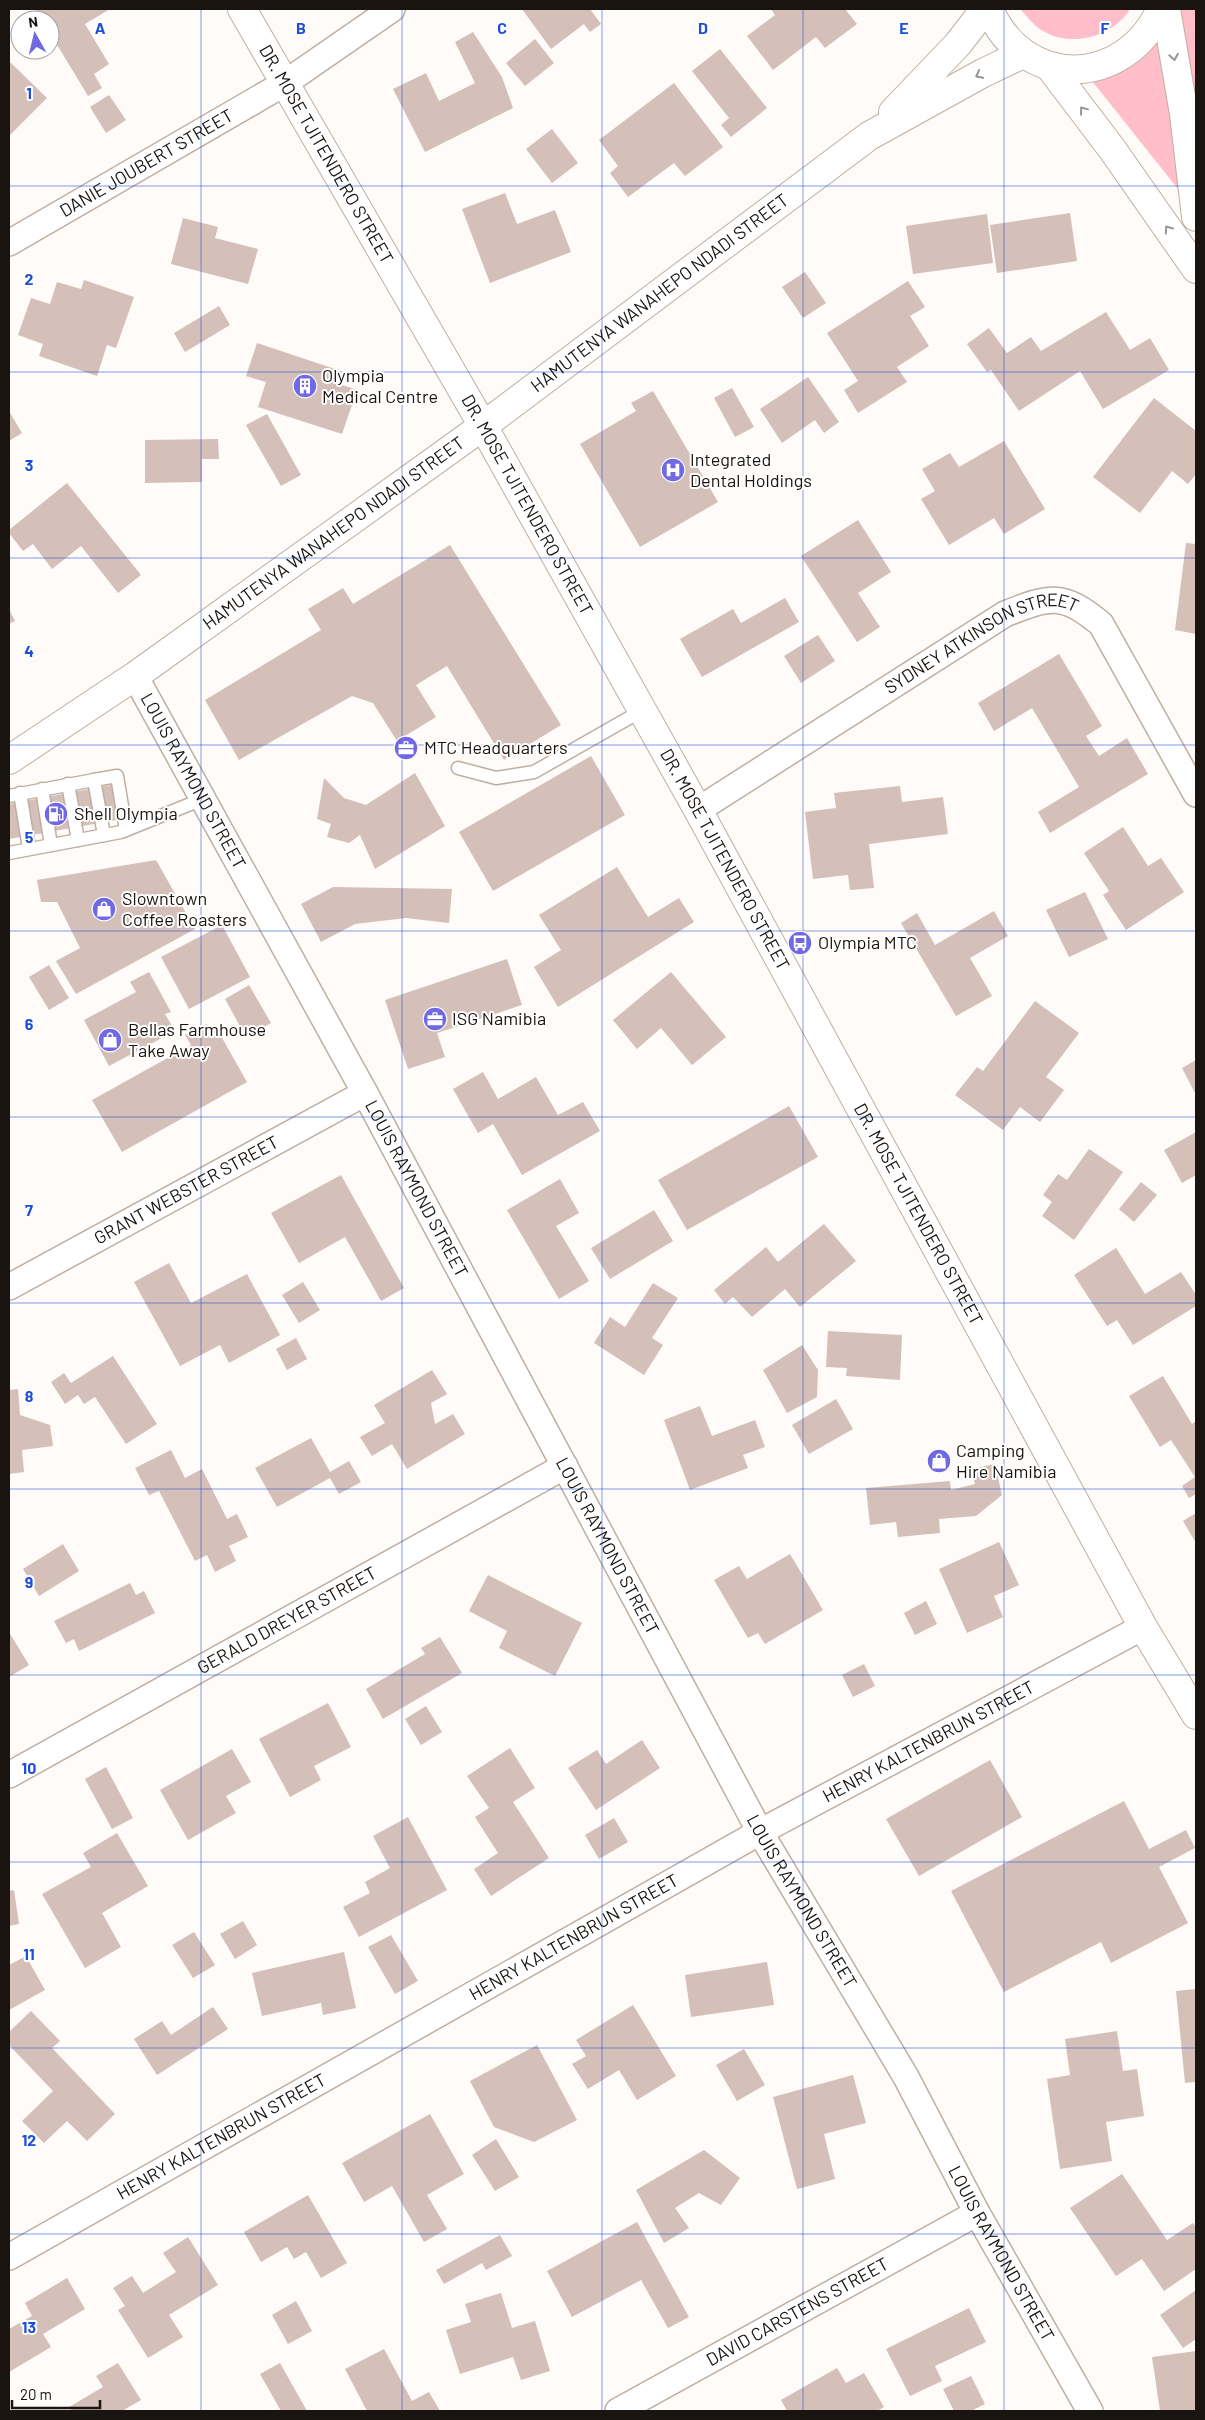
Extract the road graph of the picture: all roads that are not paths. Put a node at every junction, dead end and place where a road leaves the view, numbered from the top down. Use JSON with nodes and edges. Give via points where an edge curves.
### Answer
{"nodes":[{"id":1,"x":242,"y":9,"type":"edge"},
{"id":2,"x":392,"y":9,"type":"edge"},
{"id":3,"x":985,"y":9,"type":"edge"},
{"id":4,"x":989,"y":9,"type":"edge"},
{"id":5,"x":1161,"y":9,"type":"edge"},
{"id":6,"x":1166,"y":9,"type":"edge"},
{"id":7,"x":1023,"y":54,"type":"junction"},
{"id":8,"x":1049,"y":66,"type":"junction"},
{"id":9,"x":285,"y":83,"type":"junction"},
{"id":10,"x":869,"y":136,"type":"junction"},
{"id":11,"x":1196,"y":217,"type":"edge"},
{"id":12,"x":9,"y":243,"type":"edge"},
{"id":13,"x":1196,"y":269,"type":"edge"},
{"id":14,"x":483,"y":426,"type":"junction"},
{"id":15,"x":135,"y":676,"type":"junction"},
{"id":16,"x":643,"y":710,"type":"junction"},
{"id":17,"x":9,"y":760,"type":"edge"},
{"id":18,"x":458,"y":768,"type":"dead end"},
{"id":19,"x":94,"y":780,"type":"junction"},
{"id":20,"x":68,"y":784,"type":"junction"},
{"id":21,"x":42,"y":789,"type":"junction"},
{"id":22,"x":1196,"y":794,"type":"edge"},
{"id":23,"x":14,"y":795,"type":"edge"},
{"id":24,"x":203,"y":799,"type":"junction"},
{"id":25,"x":698,"y":810,"type":"junction"},
{"id":26,"x":126,"y":830,"type":"junction"},
{"id":27,"x":104,"y":835,"type":"junction"},
{"id":28,"x":78,"y":840,"type":"junction"},
{"id":29,"x":51,"y":845,"type":"junction"},
{"id":30,"x":29,"y":848,"type":"junction"},
{"id":31,"x":9,"y":852,"type":"edge"},
{"id":32,"x":365,"y":1093,"type":"junction"},
{"id":33,"x":9,"y":1287,"type":"edge"},
{"id":34,"x":565,"y":1466,"type":"junction"},
{"id":35,"x":1143,"y":1627,"type":"junction"},
{"id":36,"x":1196,"y":1715,"type":"edge"},
{"id":37,"x":9,"y":1775,"type":"edge"},
{"id":38,"x":760,"y":1832,"type":"junction"},
{"id":39,"x":977,"y":2213,"type":"junction"},
{"id":40,"x":9,"y":2257,"type":"edge"},
{"id":41,"x":618,"y":2411,"type":"edge"},
{"id":42,"x":1090,"y":2411,"type":"edge"}],
"edges":[{"from":1,"to":9,"type":"street","name":"DR. MOSE TJITENDERO STREET"},
{"from":2,"to":9,"type":"street","name":"DANIE JOUBERT STREET"},
{"from":3,"to":10,"type":"street","name":"HAMUTENYA WANAHEPO NDADI STREET","via":[[958,44]]},
{"from":4,"to":7,"type":"street","via":[[1000,30]]},
{"from":5,"to":8,"type":"street","via":[[1152,27],[1133,49],[1107,64],[1078,70]]},
{"from":6,"to":11,"type":"street","one_way":true,"via":[[1184,114]]},
{"from":7,"to":8,"type":"street"},
{"from":7,"to":10,"type":"street","name":"HAMUTENYA WANAHEPO NDADI STREET","one_way":true},
{"from":13,"to":8,"type":"street","one_way":true},
{"from":9,"to":12,"type":"street","name":"DANIE JOUBERT STREET"},
{"from":9,"to":14,"type":"street","name":"DR. MOSE TJITENDERO STREET"},
{"from":10,"to":14,"type":"street","name":"HAMUTENYA WANAHEPO NDADI STREET"},
{"from":14,"to":15,"type":"street","name":"HAMUTENYA WANAHEPO NDADI STREET"},
{"from":14,"to":16,"type":"street","name":"DR. MOSE TJITENDERO STREET"},
{"from":15,"to":17,"type":"street","name":"HAMUTENYA WANAHEPO NDADI STREET"},
{"from":15,"to":24,"type":"street","name":"LOUIS RAYMOND STREET"},
{"from":16,"to":18,"type":"lane","via":[[534,772],[496,778]]},
{"from":16,"to":25,"type":"street","name":"DR. MOSE TJITENDERO STREET"},
{"from":19,"to":20,"type":"lane"},
{"from":19,"to":26,"type":"lane","via":[[116,776]]},
{"from":19,"to":27,"type":"lane"},
{"from":20,"to":21,"type":"lane"},
{"from":20,"to":28,"type":"lane"},
{"from":21,"to":23,"type":"lane"},
{"from":21,"to":29,"type":"lane"},
{"from":22,"to":25,"type":"street","name":"SYDNEY ATKINSON STREET","via":[[1101,624],[1082,608],[1062,600],[1032,603],[1005,614]]},
{"from":23,"to":30,"type":"lane"},
{"from":24,"to":26,"type":"lane"},
{"from":24,"to":32,"type":"street","name":"LOUIS RAYMOND STREET"},
{"from":25,"to":35,"type":"street","name":"DR. MOSE TJITENDERO STREET"},
{"from":26,"to":27,"type":"lane"},
{"from":27,"to":28,"type":"lane"},
{"from":28,"to":29,"type":"lane"},
{"from":29,"to":30,"type":"lane"},
{"from":30,"to":31,"type":"lane"},
{"from":32,"to":33,"type":"street","name":"GRANT WEBSTER STREET"},
{"from":32,"to":34,"type":"street","name":"LOUIS RAYMOND STREET"},
{"from":34,"to":37,"type":"street","name":"GERALD DREYER STREET"},
{"from":34,"to":38,"type":"street","name":"LOUIS RAYMOND STREET"},
{"from":35,"to":36,"type":"street","name":"DR. MOSE TJITENDERO STREET"},
{"from":35,"to":38,"type":"street","name":"HENRY KALTENBRUN STREET"},
{"from":38,"to":39,"type":"street","name":"LOUIS RAYMOND STREET","via":[[906,2077]]},
{"from":38,"to":40,"type":"street","name":"HENRY KALTENBRUN STREET"},
{"from":39,"to":41,"type":"street","name":"DAVID CARSTENS STREET"},
{"from":39,"to":42,"type":"street","name":"LOUIS RAYMOND STREET"}]}
